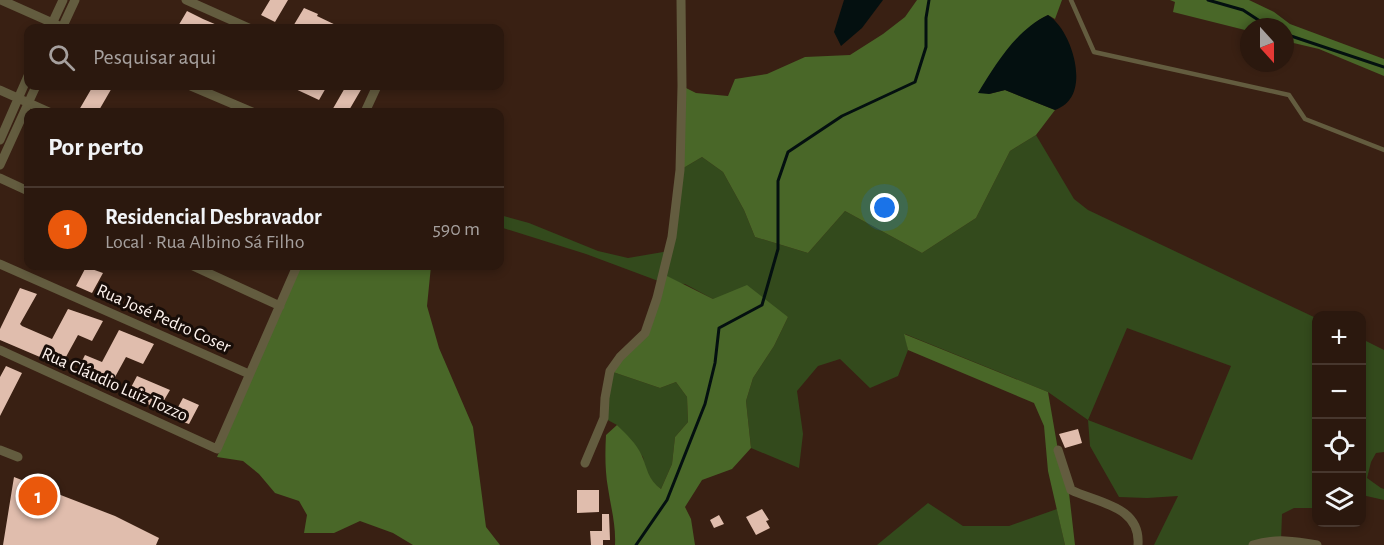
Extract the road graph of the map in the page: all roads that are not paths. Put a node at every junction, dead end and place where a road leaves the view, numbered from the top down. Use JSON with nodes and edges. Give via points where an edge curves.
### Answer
{"nodes":[{"id":1,"x":1,"y":0,"type":"edge"},
{"id":2,"x":63,"y":0,"type":"edge"},
{"id":3,"x":75,"y":0,"type":"edge"},
{"id":4,"x":186,"y":0,"type":"edge"},
{"id":5,"x":681,"y":0,"type":"edge"},
{"id":6,"x":1071,"y":0,"type":"edge"},
{"id":7,"x":47,"y":24,"type":"edge"},
{"id":8,"x":52,"y":24,"type":"edge"},
{"id":9,"x":65,"y":24,"type":"edge"},
{"id":10,"x":240,"y":24,"type":"edge"},
{"id":11,"x":24,"y":85,"type":"edge"},
{"id":12,"x":0,"y":90,"type":"edge"},
{"id":13,"x":34,"y":90,"type":"edge"},
{"id":14,"x":200,"y":90,"type":"edge"},
{"id":15,"x":374,"y":90,"type":"edge"},
{"id":16,"x":18,"y":98,"type":"junction"},
{"id":17,"x":29,"y":103,"type":"junction"},
{"id":18,"x":27,"y":108,"type":"edge"},
{"id":19,"x":40,"y":108,"type":"edge"},
{"id":20,"x":243,"y":108,"type":"edge"},
{"id":21,"x":367,"y":108,"type":"edge"},
{"id":22,"x":24,"y":114,"type":"edge"},
{"id":23,"x":0,"y":140,"type":"edge"},
{"id":24,"x":1384,"y":150,"type":"edge"},
{"id":25,"x":0,"y":165,"type":"edge"},
{"id":26,"x":0,"y":178,"type":"edge"},
{"id":27,"x":24,"y":189,"type":"edge"},
{"id":28,"x":0,"y":264,"type":"edge"},
{"id":29,"x":202,"y":270,"type":"edge"},
{"id":30,"x":295,"y":270,"type":"edge"},
{"id":31,"x":280,"y":306,"type":"junction"},
{"id":32,"x":0,"y":350,"type":"edge"},
{"id":33,"x":249,"y":374,"type":"junction"},
{"id":34,"x":0,"y":450,"type":"edge"},
{"id":35,"x":1058,"y":450,"type":"dead end"},
{"id":36,"x":18,"y":457,"type":"dead end"},
{"id":37,"x":585,"y":463,"type":"dead end"},
{"id":38,"x":1137,"y":545,"type":"edge"},
{"id":39,"x":1253,"y":545,"type":"edge"},
{"id":40,"x":1317,"y":545,"type":"edge"}],
"edges":[{"from":1,"to":7,"type":"street"},
{"from":2,"to":8,"type":"street"},
{"from":3,"to":9,"type":"street"},
{"from":4,"to":10,"type":"street"},
{"from":5,"to":37,"type":"street","via":[[680,170],[672,237],[645,333],[610,371],[604,418]]},
{"from":6,"to":24,"type":"lane","via":[[1094,52],[1289,95],[1305,119]]},
{"from":11,"to":16,"type":"street"},
{"from":12,"to":16,"type":"street"},
{"from":13,"to":17,"type":"street"},
{"from":14,"to":20,"type":"street"},
{"from":15,"to":21,"type":"street"},
{"from":16,"to":17,"type":"street"},
{"from":16,"to":23,"type":"street"},
{"from":17,"to":18,"type":"street"},
{"from":17,"to":19,"type":"street"},
{"from":22,"to":25,"type":"street"},
{"from":26,"to":27,"type":"street"},
{"from":28,"to":33,"type":"street","name":"Rua José Pedro Coser"},
{"from":29,"to":31,"type":"street"},
{"from":30,"to":31,"type":"street"},
{"from":31,"to":33,"type":"street"},
{"from":32,"to":33,"type":"street","name":"Rua Cláudio Luiz Tozzo","via":[[217,449]]},
{"from":34,"to":36,"type":"street"},
{"from":35,"to":38,"type":"street","via":[[1071,490],[1120,509],[1134,522]]},
{"from":39,"to":40,"type":"street","via":[[1294,540]]}]}
